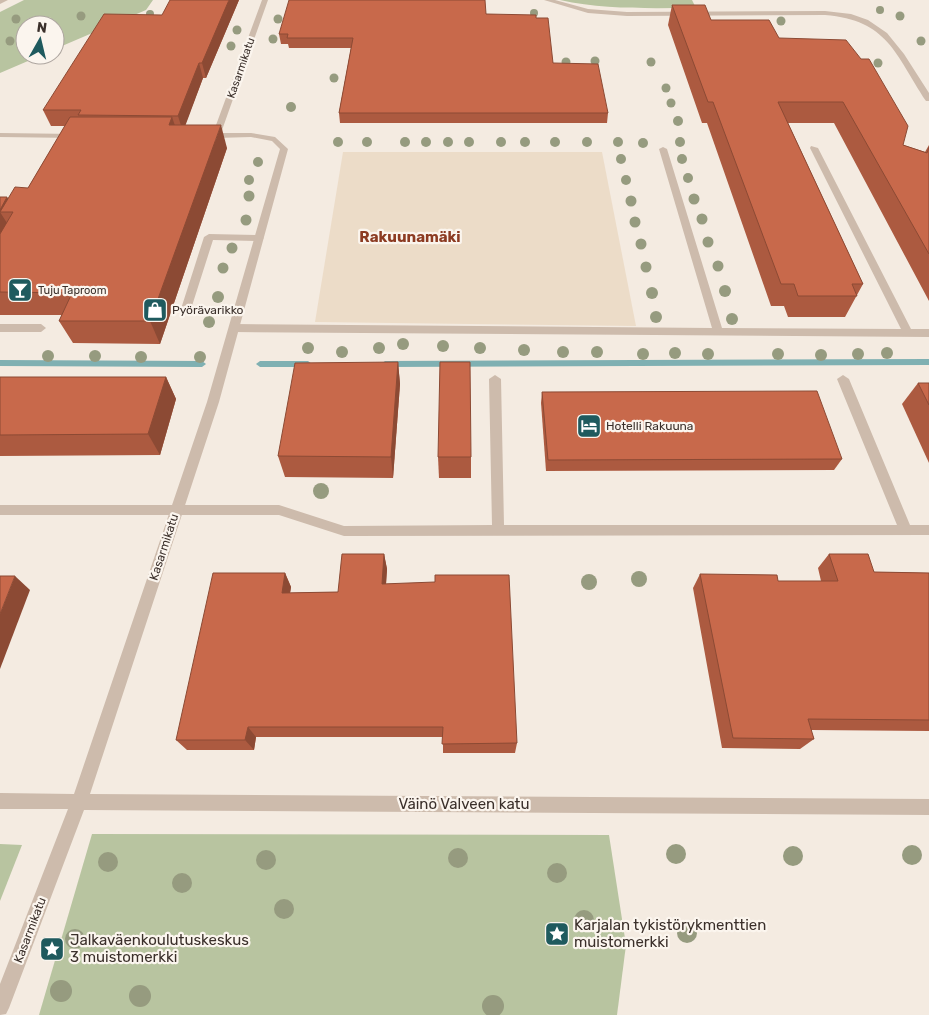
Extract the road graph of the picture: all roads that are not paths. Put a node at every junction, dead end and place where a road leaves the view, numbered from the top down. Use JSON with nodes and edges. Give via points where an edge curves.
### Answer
{"nodes":[{"id":1,"x":5,"y":0,"type":"edge"},
{"id":2,"x":264,"y":0,"type":"edge"},
{"id":3,"x":547,"y":0,"type":"edge"},
{"id":4,"x":0,"y":2,"type":"edge"},
{"id":5,"x":929,"y":99,"type":"edge"},
{"id":6,"x":0,"y":136,"type":"edge"},
{"id":7,"x":87,"y":136,"type":"edge"},
{"id":8,"x":663,"y":148,"type":"dead end"},
{"id":9,"x":814,"y":148,"type":"dead end"},
{"id":10,"x":259,"y":238,"type":"junction"},
{"id":11,"x":238,"y":313,"type":"junction"},
{"id":12,"x":0,"y":328,"type":"edge"},
{"id":13,"x":41,"y":328,"type":"dead end"},
{"id":14,"x":234,"y":328,"type":"junction"},
{"id":15,"x":718,"y":331,"type":"junction"},
{"id":16,"x":908,"y":333,"type":"junction"},
{"id":17,"x":929,"y":333,"type":"edge"},
{"id":18,"x":843,"y":378,"type":"dead end"},
{"id":19,"x":495,"y":379,"type":"dead end"},
{"id":20,"x":0,"y":510,"type":"edge"},
{"id":21,"x":177,"y":510,"type":"junction"},
{"id":22,"x":906,"y":530,"type":"junction"},
{"id":23,"x":929,"y":530,"type":"edge"},
{"id":24,"x":498,"y":531,"type":"junction"},
{"id":25,"x":0,"y":801,"type":"edge"},
{"id":26,"x":79,"y":802,"type":"junction"},
{"id":27,"x":929,"y":807,"type":"edge"},
{"id":28,"x":0,"y":1008,"type":"edge"}],
"edges":[{"from":1,"to":4,"type":"street"},
{"from":2,"to":10,"type":"street","name":"Kasarmikatu","via":[[211,136],[275,139],[284,149]]},
{"from":3,"to":5,"type":"street","via":[[588,11],[627,14],[824,13],[854,17],[886,34]]},
{"from":6,"to":7,"type":"street","via":[[62,140]]},
{"from":8,"to":15,"type":"street"},
{"from":9,"to":16,"type":"street"},
{"from":10,"to":11,"type":"street","name":"Kasarmikatu"},
{"from":10,"to":11,"type":"street","via":[[209,237],[185,312]]},
{"from":11,"to":14,"type":"street","name":"Kasarmikatu"},
{"from":12,"to":13,"type":"street"},
{"from":14,"to":15,"type":"street"},
{"from":14,"to":21,"type":"street","name":"Kasarmikatu"},
{"from":15,"to":16,"type":"street"},
{"from":16,"to":17,"type":"street"},
{"from":18,"to":22,"type":"street"},
{"from":19,"to":24,"type":"street"},
{"from":20,"to":21,"type":"street"},
{"from":21,"to":24,"type":"street","via":[[279,510],[344,531]]},
{"from":21,"to":26,"type":"street","name":"Kasarmikatu"},
{"from":22,"to":23,"type":"street"},
{"from":22,"to":24,"type":"street"},
{"from":25,"to":26,"type":"street","name":"Väinö Valveen katu"},
{"from":26,"to":27,"type":"street","name":"Väinö Valveen katu"},
{"from":26,"to":28,"type":"street","name":"Kasarmikatu"}]}
